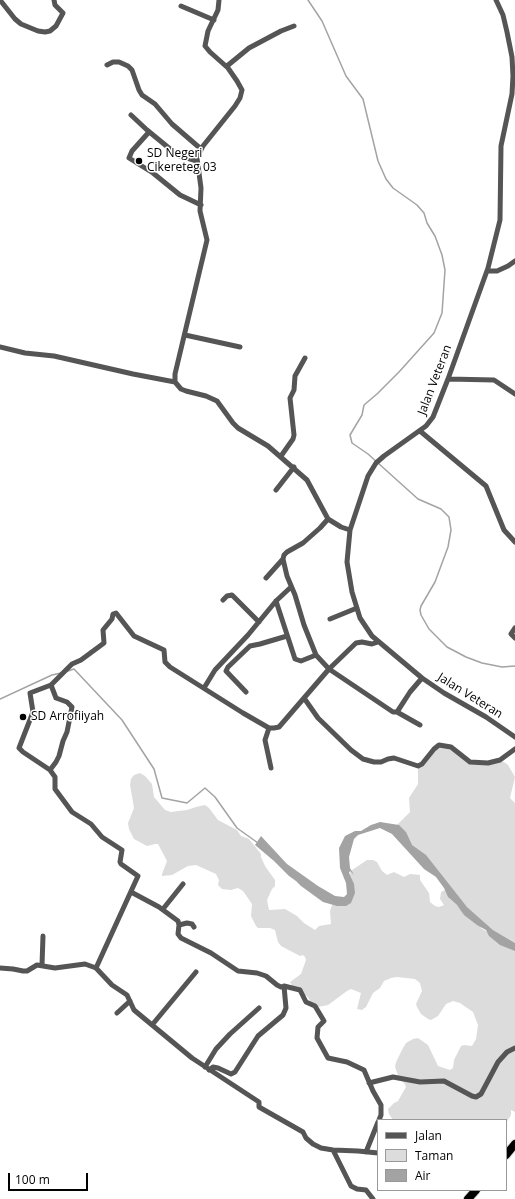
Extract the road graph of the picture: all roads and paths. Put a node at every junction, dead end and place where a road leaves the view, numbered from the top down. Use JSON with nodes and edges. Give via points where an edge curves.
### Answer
{"nodes":[{"id":1,"x":0,"y":0,"type":"edge"},
{"id":2,"x":54,"y":0,"type":"edge"},
{"id":3,"x":219,"y":0,"type":"edge"},
{"id":4,"x":496,"y":0,"type":"edge"},
{"id":5,"x":181,"y":6,"type":"dead end"},
{"id":6,"x":214,"y":20,"type":"junction"},
{"id":7,"x":294,"y":26,"type":"dead end"},
{"id":8,"x":107,"y":65,"type":"dead end"},
{"id":9,"x":227,"y":66,"type":"junction"},
{"id":10,"x":513,"y":94,"type":"edge"},
{"id":11,"x":131,"y":115,"type":"dead end"},
{"id":12,"x":149,"y":132,"type":"junction"},
{"id":13,"x":201,"y":149,"type":"junction"},
{"id":14,"x":196,"y":161,"type":"junction"},
{"id":15,"x":201,"y":205,"type":"junction"},
{"id":16,"x":515,"y":261,"type":"edge"},
{"id":17,"x":488,"y":268,"type":"junction"},
{"id":18,"x":185,"y":335,"type":"junction"},
{"id":19,"x":0,"y":347,"type":"edge"},
{"id":20,"x":240,"y":347,"type":"dead end"},
{"id":21,"x":305,"y":358,"type":"dead end"},
{"id":22,"x":448,"y":379,"type":"junction"},
{"id":23,"x":175,"y":382,"type":"junction"},
{"id":24,"x":515,"y":394,"type":"edge"},
{"id":25,"x":420,"y":431,"type":"junction"},
{"id":26,"x":281,"y":456,"type":"junction"},
{"id":27,"x":294,"y":467,"type":"junction"},
{"id":28,"x":276,"y":490,"type":"dead end"},
{"id":29,"x":328,"y":518,"type":"junction"},
{"id":30,"x":350,"y":530,"type":"junction"},
{"id":31,"x":515,"y":542,"type":"edge"},
{"id":32,"x":283,"y":559,"type":"junction"},
{"id":33,"x":266,"y":578,"type":"dead end"},
{"id":34,"x":291,"y":587,"type":"junction"},
{"id":35,"x":224,"y":600,"type":"dead end"},
{"id":36,"x":276,"y":601,"type":"junction"},
{"id":37,"x":358,"y":608,"type":"junction"},
{"id":38,"x":330,"y":619,"type":"dead end"},
{"id":39,"x":259,"y":622,"type":"junction"},
{"id":40,"x":515,"y":628,"type":"edge"},
{"id":41,"x":286,"y":636,"type":"junction"},
{"id":42,"x":515,"y":638,"type":"edge"},
{"id":43,"x":378,"y":642,"type":"junction"},
{"id":44,"x":316,"y":655,"type":"junction"},
{"id":45,"x":328,"y":669,"type":"junction"},
{"id":46,"x":422,"y":678,"type":"junction"},
{"id":47,"x":51,"y":685,"type":"junction"},
{"id":48,"x":204,"y":688,"type":"junction"},
{"id":49,"x":246,"y":692,"type":"dead end"},
{"id":50,"x":304,"y":698,"type":"junction"},
{"id":51,"x":397,"y":712,"type":"junction"},
{"id":52,"x":420,"y":725,"type":"dead end"},
{"id":53,"x":269,"y":728,"type":"junction"},
{"id":54,"x":515,"y":737,"type":"edge"},
{"id":55,"x":515,"y":749,"type":"edge"},
{"id":56,"x":271,"y":768,"type":"dead end"},
{"id":57,"x":50,"y":770,"type":"junction"},
{"id":58,"x":183,"y":884,"type":"dead end"},
{"id":59,"x":131,"y":892,"type":"junction"},
{"id":60,"x":163,"y":909,"type":"junction"},
{"id":61,"x":180,"y":924,"type":"junction"},
{"id":62,"x":194,"y":927,"type":"dead end"},
{"id":63,"x":42,"y":936,"type":"dead end"},
{"id":64,"x":42,"y":965,"type":"junction"},
{"id":65,"x":0,"y":968,"type":"edge"},
{"id":66,"x":96,"y":968,"type":"junction"},
{"id":67,"x":196,"y":972,"type":"dead end"},
{"id":68,"x":284,"y":986,"type":"junction"},
{"id":69,"x":130,"y":1000,"type":"junction"},
{"id":70,"x":259,"y":1008,"type":"dead end"},
{"id":71,"x":117,"y":1013,"type":"dead end"},
{"id":72,"x":152,"y":1025,"type":"junction"},
{"id":73,"x":515,"y":1048,"type":"edge"},
{"id":74,"x":207,"y":1068,"type":"junction"},
{"id":75,"x":369,"y":1083,"type":"junction"},
{"id":76,"x":379,"y":1119,"type":"edge"},
{"id":77,"x":377,"y":1124,"type":"edge"},
{"id":78,"x":515,"y":1144,"type":"edge"},
{"id":79,"x":333,"y":1150,"type":"junction"},
{"id":80,"x":366,"y":1152,"type":"junction"},
{"id":81,"x":377,"y":1153,"type":"edge"},
{"id":82,"x":507,"y":1154,"type":"edge"},
{"id":83,"x":475,"y":1191,"type":"edge"},
{"id":84,"x":373,"y":1199,"type":"edge"},
{"id":85,"x":468,"y":1199,"type":"edge"}],
"edges":[{"from":1,"to":2,"type":"street","via":[[21,24],[44,32],[56,26],[63,14],[54,5]]},
{"from":3,"to":6,"type":"street"},
{"from":4,"to":10,"type":"street","name":"Jalan Veteran","via":[[503,15],[512,57]]},
{"from":5,"to":6,"type":"street"},
{"from":6,"to":9,"type":"street","via":[[208,30],[205,46]]},
{"from":7,"to":9,"type":"street","via":[[249,48]]},
{"from":8,"to":13,"type":"street","via":[[118,62],[128,66],[142,94]]},
{"from":9,"to":13,"type":"street","via":[[241,86],[241,94],[230,113]]},
{"from":10,"to":17,"type":"street","name":"Jalan Veteran","via":[[501,146],[500,220]]},
{"from":11,"to":12,"type":"street"},
{"from":12,"to":14,"type":"street","via":[[175,154]]},
{"from":12,"to":15,"type":"street","via":[[129,158],[180,195]]},
{"from":13,"to":14,"type":"street"},
{"from":14,"to":15,"type":"street"},
{"from":15,"to":18,"type":"street","via":[[207,240]]},
{"from":16,"to":17,"type":"street","via":[[501,268]]},
{"from":17,"to":22,"type":"street","name":"Jalan Veteran"},
{"from":18,"to":20,"type":"street"},
{"from":18,"to":23,"type":"street"},
{"from":19,"to":23,"type":"street"},
{"from":21,"to":26,"type":"street","via":[[295,376],[294,390],[290,398],[294,435]]},
{"from":22,"to":24,"type":"street","via":[[494,380]]},
{"from":22,"to":25,"type":"street","name":"Jalan Veteran","via":[[433,418]]},
{"from":23,"to":26,"type":"street","via":[[181,389],[217,401],[238,428]]},
{"from":25,"to":30,"type":"street","name":"Jalan Veteran","via":[[376,463],[368,476]]},
{"from":25,"to":31,"type":"street","via":[[486,486],[504,530]]},
{"from":26,"to":27,"type":"street"},
{"from":27,"to":28,"type":"street"},
{"from":27,"to":29,"type":"street","via":[[310,484]]},
{"from":29,"to":30,"type":"street"},
{"from":29,"to":32,"type":"street","via":[[303,543],[287,552]]},
{"from":30,"to":37,"type":"street","name":"Jalan Veteran","via":[[347,562],[352,592]]},
{"from":32,"to":33,"type":"street"},
{"from":32,"to":34,"type":"street"},
{"from":34,"to":36,"type":"street"},
{"from":34,"to":44,"type":"street"},
{"from":35,"to":39,"type":"street","via":[[232,595]]},
{"from":36,"to":39,"type":"street"},
{"from":36,"to":41,"type":"street"},
{"from":37,"to":38,"type":"street"},
{"from":37,"to":43,"type":"street","name":"Jalan Veteran","via":[[360,618]]},
{"from":39,"to":48,"type":"street","via":[[215,670]]},
{"from":40,"to":42,"type":"street","via":[[511,634]]},
{"from":41,"to":44,"type":"street","via":[[297,661]]},
{"from":41,"to":49,"type":"street","via":[[250,646],[228,667],[226,671]]},
{"from":43,"to":45,"type":"street","via":[[356,643]]},
{"from":43,"to":46,"type":"street","name":"Jalan Veteran"},
{"from":44,"to":45,"type":"street"},
{"from":45,"to":50,"type":"street"},
{"from":45,"to":51,"type":"street","via":[[389,710]]},
{"from":46,"to":51,"type":"street"},
{"from":46,"to":54,"type":"street","name":"Jalan Veteran"},
{"from":47,"to":48,"type":"street","via":[[72,664],[104,643],[103,630],[116,613],[134,636],[164,650],[166,664]]},
{"from":47,"to":57,"type":"street","via":[[56,698],[72,707],[59,756]]},
{"from":47,"to":57,"type":"street","via":[[30,694],[33,712],[19,748]]},
{"from":48,"to":53,"type":"street"},
{"from":50,"to":53,"type":"street","via":[[279,727]]},
{"from":50,"to":55,"type":"street","via":[[318,718],[351,750],[363,759],[374,762],[394,758],[418,766],[440,745],[451,747],[470,762],[488,763],[500,760]]},
{"from":51,"to":52,"type":"street"},
{"from":53,"to":56,"type":"street","via":[[265,740]]},
{"from":57,"to":59,"type":"street","via":[[55,776],[55,789],[72,812],[91,824],[102,838],[122,850],[121,864],[138,876]]},
{"from":58,"to":60,"type":"street"},
{"from":59,"to":60,"type":"street"},
{"from":59,"to":66,"type":"street"},
{"from":60,"to":61,"type":"street"},
{"from":61,"to":62,"type":"street","via":[[192,924]]},
{"from":61,"to":68,"type":"street","via":[[179,937],[210,953],[234,970],[257,973],[281,987]]},
{"from":63,"to":64,"type":"street"},
{"from":64,"to":65,"type":"street","via":[[22,971]]},
{"from":64,"to":66,"type":"street","via":[[55,968],[85,964]]},
{"from":66,"to":69,"type":"street"},
{"from":67,"to":72,"type":"street"},
{"from":68,"to":74,"type":"street","via":[[286,1008],[283,1015],[258,1036],[235,1072],[231,1074],[218,1068]]},
{"from":68,"to":75,"type":"street","via":[[300,990],[306,1002],[316,1006],[324,1021],[318,1027],[317,1038],[328,1058],[347,1062],[364,1070]]},
{"from":69,"to":71,"type":"street"},
{"from":69,"to":72,"type":"street","via":[[134,1010]]},
{"from":70,"to":74,"type":"street","via":[[216,1049]]},
{"from":72,"to":74,"type":"street"},
{"from":73,"to":75,"type":"street","via":[[498,1062],[479,1096],[472,1096],[444,1081],[420,1082],[393,1077]]},
{"from":74,"to":79,"type":"street","via":[[259,1102],[259,1107],[303,1132],[313,1144]]},
{"from":75,"to":76,"type":"street","via":[[381,1105]]},
{"from":77,"to":80,"type":"street"},
{"from":78,"to":82,"type":"highway"},
{"from":79,"to":80,"type":"street"},
{"from":79,"to":84,"type":"street","via":[[351,1186],[366,1190]]},
{"from":80,"to":81,"type":"street"},
{"from":83,"to":85,"type":"highway"}]}
